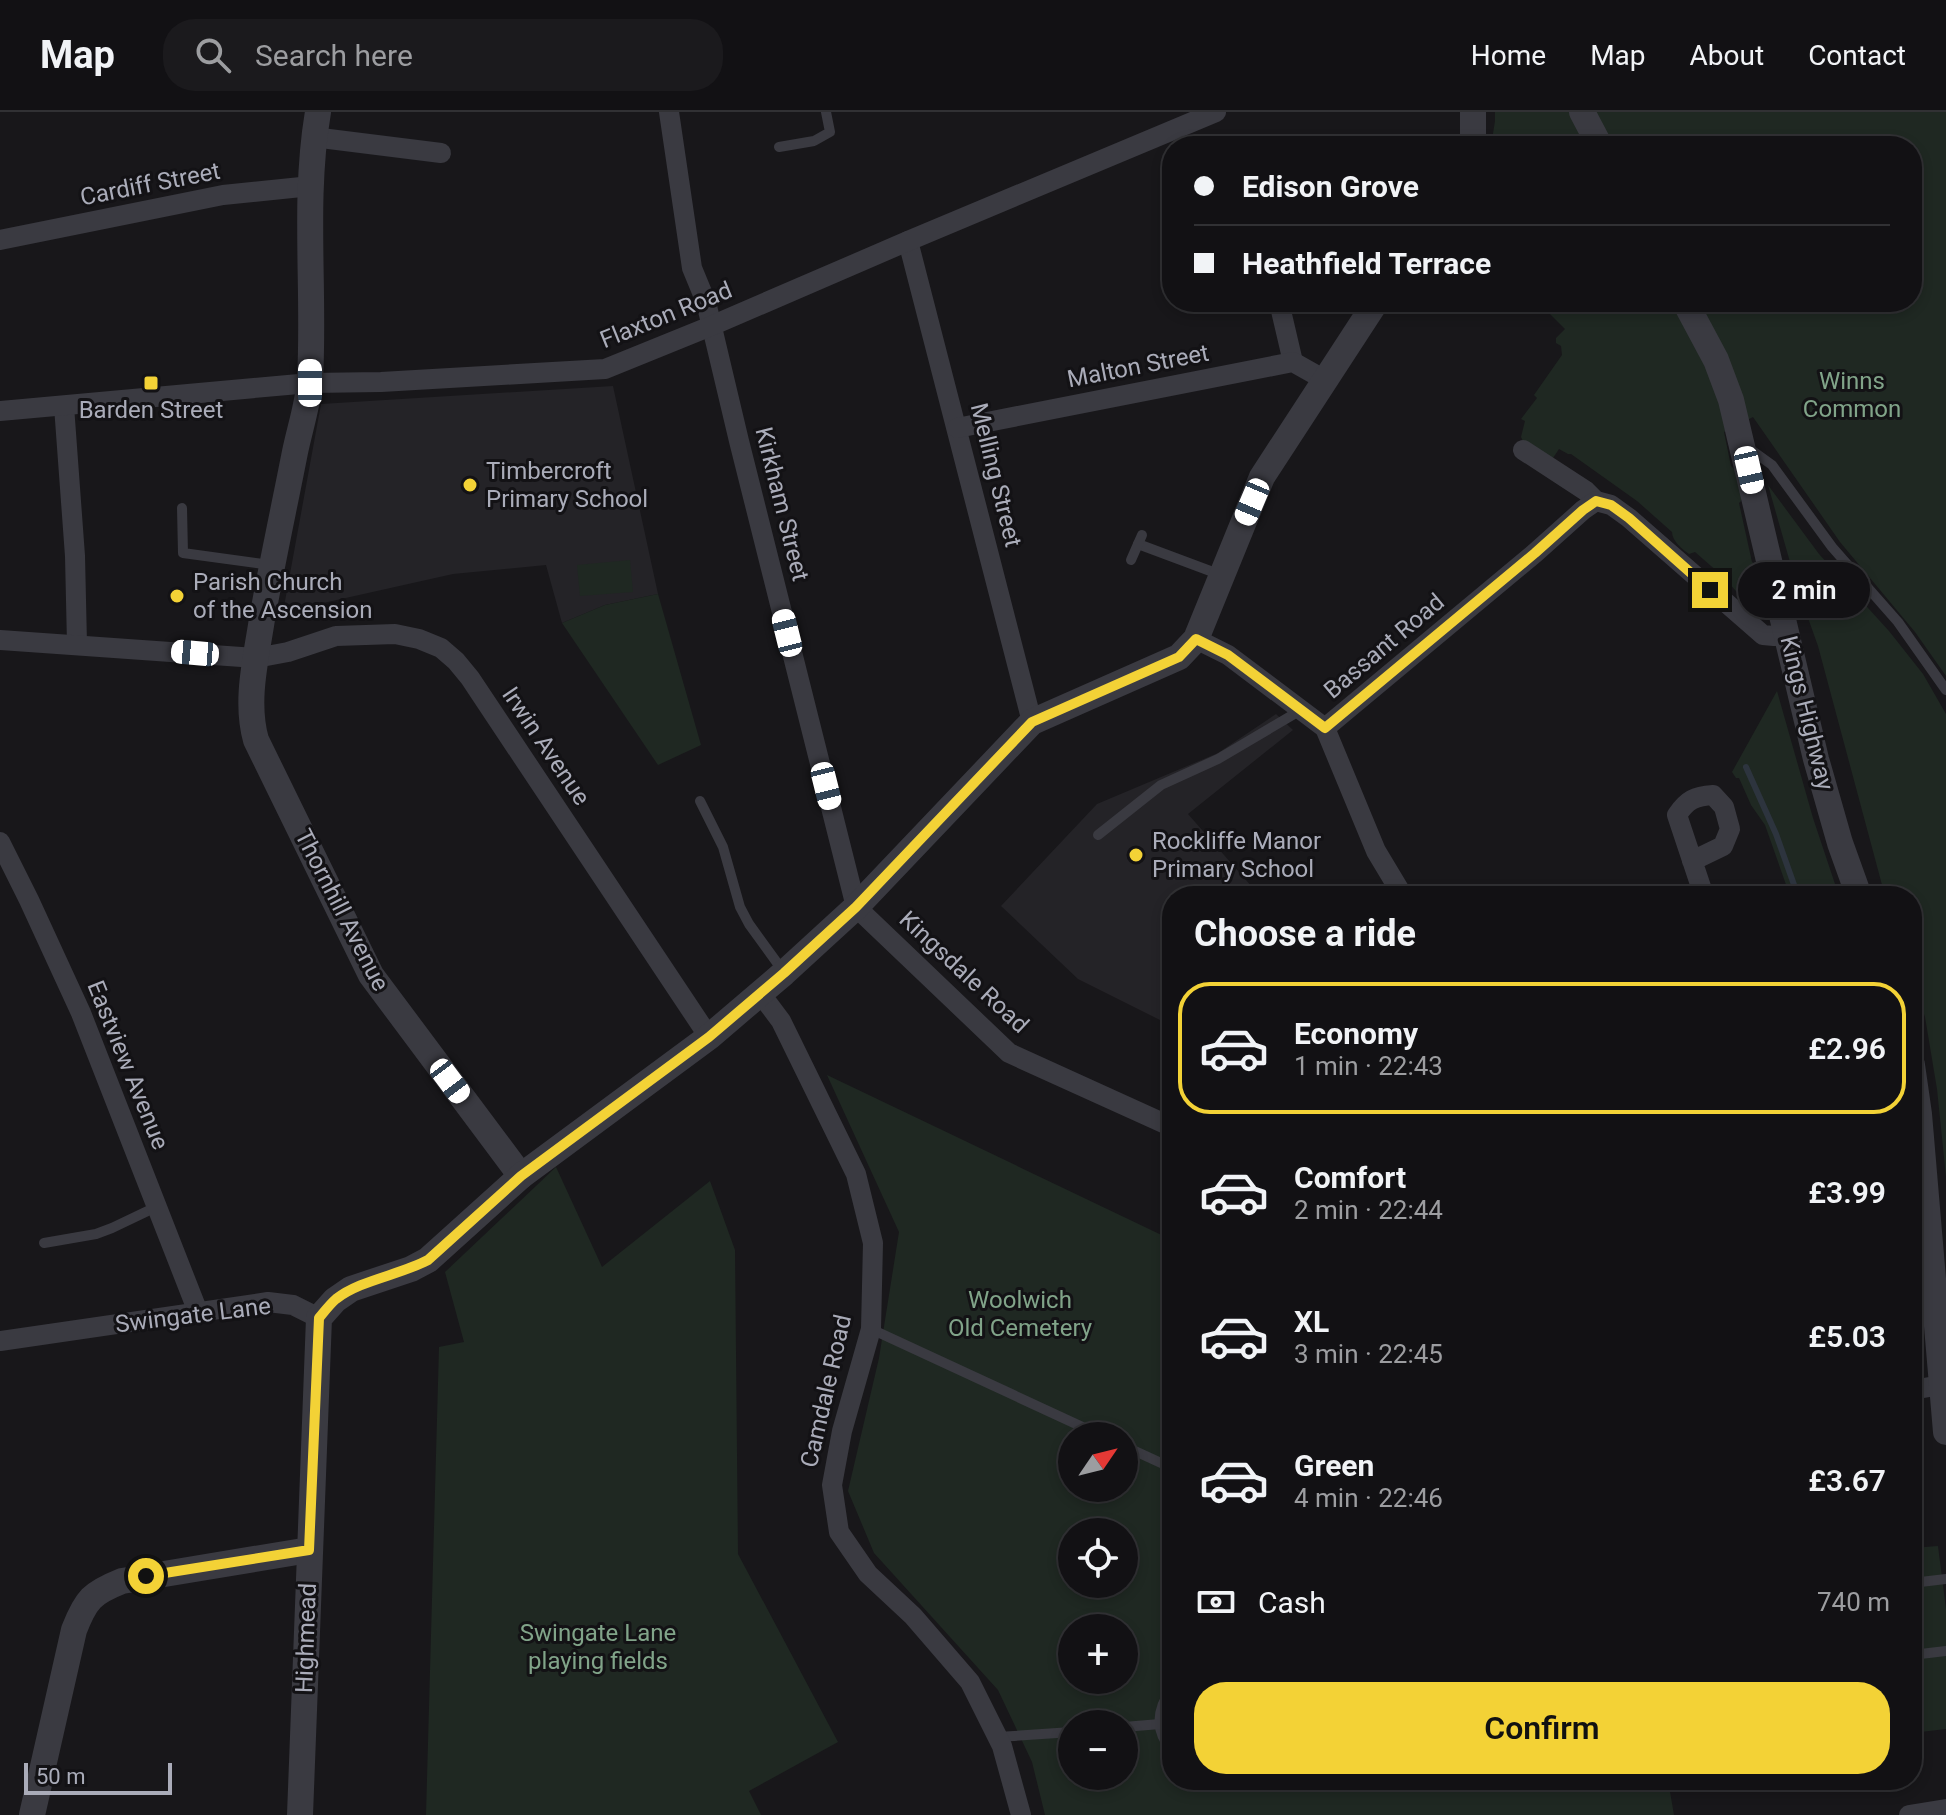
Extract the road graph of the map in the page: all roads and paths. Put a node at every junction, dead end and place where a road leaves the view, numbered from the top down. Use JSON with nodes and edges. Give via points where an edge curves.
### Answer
{"nodes":[{"id":1,"x":669,"y":112,"type":"edge"},
{"id":2,"x":826,"y":112,"type":"edge"},
{"id":3,"x":1216,"y":112,"type":"edge"},
{"id":4,"x":1473,"y":112,"type":"edge"},
{"id":5,"x":1582,"y":112,"type":"edge"},
{"id":6,"x":316,"y":124,"type":"edge"},
{"id":7,"x":1473,"y":136,"type":"edge"},
{"id":8,"x":1595,"y":136,"type":"edge"},
{"id":9,"x":779,"y":147,"type":"dead end"},
{"id":10,"x":441,"y":153,"type":"dead end"},
{"id":11,"x":311,"y":186,"type":"junction"},
{"id":12,"x":0,"y":240,"type":"edge"},
{"id":13,"x":908,"y":241,"type":"junction"},
{"id":14,"x":1281,"y":312,"type":"edge"},
{"id":15,"x":1369,"y":312,"type":"edge"},
{"id":16,"x":1690,"y":312,"type":"edge"},
{"id":17,"x":711,"y":326,"type":"junction"},
{"id":18,"x":1293,"y":362,"type":"junction"},
{"id":19,"x":1325,"y":380,"type":"junction"},
{"id":20,"x":310,"y":383,"type":"junction"},
{"id":21,"x":64,"y":406,"type":"junction"},
{"id":22,"x":0,"y":411,"type":"edge"},
{"id":23,"x":957,"y":428,"type":"junction"},
{"id":24,"x":1742,"y":443,"type":"junction"},
{"id":25,"x":1523,"y":450,"type":"dead end"},
{"id":26,"x":1596,"y":501,"type":"junction"},
{"id":27,"x":182,"y":508,"type":"dead end"},
{"id":28,"x":1131,"y":560,"type":"dead end"},
{"id":29,"x":272,"y":565,"type":"junction"},
{"id":30,"x":1221,"y":575,"type":"junction"},
{"id":31,"x":1788,"y":634,"type":"junction"},
{"id":32,"x":1196,"y":639,"type":"junction"},
{"id":33,"x":0,"y":640,"type":"edge"},
{"id":34,"x":77,"y":644,"type":"junction"},
{"id":35,"x":256,"y":658,"type":"junction"},
{"id":36,"x":1946,"y":690,"type":"edge"},
{"id":37,"x":1301,"y":710,"type":"junction"},
{"id":38,"x":1032,"y":722,"type":"junction"},
{"id":39,"x":1325,"y":728,"type":"junction"},
{"id":40,"x":700,"y":801,"type":"dead end"},
{"id":41,"x":1098,"y":835,"type":"dead end"},
{"id":42,"x":0,"y":842,"type":"edge"},
{"id":43,"x":1692,"y":861,"type":"dead end"},
{"id":44,"x":1397,"y":886,"type":"edge"},
{"id":45,"x":1701,"y":886,"type":"edge"},
{"id":46,"x":1855,"y":886,"type":"edge"},
{"id":47,"x":856,"y":907,"type":"junction"},
{"id":48,"x":784,"y":973,"type":"junction"},
{"id":49,"x":760,"y":993,"type":"junction"},
{"id":50,"x":709,"y":1037,"type":"junction"},
{"id":51,"x":1162,"y":1122,"type":"edge"},
{"id":52,"x":1922,"y":1151,"type":"edge"},
{"id":53,"x":521,"y":1176,"type":"junction"},
{"id":54,"x":156,"y":1207,"type":"junction"},
{"id":55,"x":44,"y":1243,"type":"dead end"},
{"id":56,"x":198,"y":1312,"type":"junction"},
{"id":57,"x":319,"y":1318,"type":"junction"},
{"id":58,"x":871,"y":1329,"type":"junction"},
{"id":59,"x":0,"y":1341,"type":"edge"},
{"id":60,"x":1941,"y":1385,"type":"junction"},
{"id":61,"x":1922,"y":1388,"type":"edge"},
{"id":62,"x":1072,"y":1422,"type":"edge"},
{"id":63,"x":1946,"y":1432,"type":"edge"},
{"id":64,"x":1138,"y":1452,"type":"edge"},
{"id":65,"x":1162,"y":1463,"type":"edge"},
{"id":66,"x":309,"y":1550,"type":"junction"},
{"id":67,"x":1946,"y":1579,"type":"edge"},
{"id":68,"x":1922,"y":1582,"type":"edge"},
{"id":69,"x":1946,"y":1651,"type":"edge"},
{"id":70,"x":1922,"y":1654,"type":"edge"},
{"id":71,"x":1162,"y":1704,"type":"edge"},
{"id":72,"x":1160,"y":1724,"type":"junction"},
{"id":73,"x":1138,"y":1726,"type":"edge"},
{"id":74,"x":1058,"y":1733,"type":"edge"},
{"id":75,"x":1162,"y":1735,"type":"edge"},
{"id":76,"x":998,"y":1737,"type":"junction"},
{"id":77,"x":1946,"y":1809,"type":"edge"},
{"id":78,"x":32,"y":1815,"type":"edge"},
{"id":79,"x":300,"y":1815,"type":"edge"},
{"id":80,"x":1021,"y":1815,"type":"edge"},
{"id":81,"x":1909,"y":1815,"type":"edge"}],
"edges":[{"from":1,"to":17,"type":"street","name":"Kirkham Street","via":[[692,268]]},
{"from":2,"to":9,"type":"lane","via":[[830,132],[814,141]]},
{"from":3,"to":13,"type":"street","name":"Flaxton Road"},
{"from":4,"to":7,"type":"street"},
{"from":5,"to":8,"type":"street"},
{"from":6,"to":10,"type":"street"},
{"from":6,"to":11,"type":"street","name":"Thornhill Avenue"},
{"from":11,"to":12,"type":"street","name":"Cardiff Street","via":[[223,195]]},
{"from":11,"to":20,"type":"street","name":"Thornhill Avenue"},
{"from":13,"to":17,"type":"street","name":"Flaxton Road"},
{"from":13,"to":23,"type":"street","name":"Melling Street"},
{"from":14,"to":18,"type":"street"},
{"from":15,"to":19,"type":"street"},
{"from":16,"to":24,"type":"street","name":"Kings Highway","via":[[1716,360]]},
{"from":17,"to":20,"type":"street","name":"Flaxton Road","via":[[605,369]]},
{"from":17,"to":47,"type":"street","name":"Kirkham Street"},
{"from":18,"to":19,"type":"street"},
{"from":18,"to":23,"type":"street","name":"Malton Street"},
{"from":19,"to":30,"type":"street","via":[[1262,477]]},
{"from":20,"to":21,"type":"street","name":"Flaxton Road"},
{"from":20,"to":29,"type":"street","name":"Thornhill Avenue"},
{"from":21,"to":22,"type":"street","name":"Flaxton Road"},
{"from":21,"to":34,"type":"street"},
{"from":23,"to":38,"type":"street","name":"Melling Street"},
{"from":24,"to":31,"type":"street","name":"Kings Highway"},
{"from":24,"to":36,"type":"lane","via":[[1772,465]]},
{"from":25,"to":26,"type":"street"},
{"from":26,"to":31,"type":"street","via":[[1629,518],[1763,635]]},
{"from":26,"to":39,"type":"street","name":"Bassant Road"},
{"from":27,"to":29,"type":"lane","via":[[183,553]]},
{"from":28,"to":30,"type":"lane","via":[[1140,539]]},
{"from":29,"to":35,"type":"street","name":"Thornhill Avenue"},
{"from":30,"to":32,"type":"street"},
{"from":31,"to":46,"type":"street","name":"Kings Highway","via":[[1816,759]]},
{"from":32,"to":37,"type":"street","name":"Bassant Road","via":[[1228,655]]},
{"from":32,"to":38,"type":"street","via":[[1179,657]]},
{"from":33,"to":34,"type":"street","name":"Irwin Avenue"},
{"from":34,"to":35,"type":"street","name":"Irwin Avenue"},
{"from":35,"to":50,"type":"street","name":"Irwin Avenue","via":[[336,636],[395,634],[441,648],[456,661],[528,764]]},
{"from":35,"to":53,"type":"street","name":"Thornhill Avenue","via":[[250,708],[256,740],[371,975]]},
{"from":37,"to":39,"type":"street","name":"Bassant Road"},
{"from":37,"to":41,"type":"lane","via":[[1161,785]]},
{"from":38,"to":47,"type":"street"},
{"from":39,"to":44,"type":"street","via":[[1376,851]]},
{"from":40,"to":48,"type":"lane","via":[[723,847],[740,907]]},
{"from":42,"to":54,"type":"street","name":"Eastview Avenue","via":[[81,1013]]},
{"from":43,"to":45,"type":"street"},
{"from":47,"to":48,"type":"street"},
{"from":47,"to":51,"type":"street","name":"Kingsdale Road","via":[[1009,1053]]},
{"from":48,"to":49,"type":"street"},
{"from":49,"to":50,"type":"street"},
{"from":49,"to":58,"type":"street","name":"Camdale Road","via":[[781,1021],[856,1174],[873,1243]]},
{"from":50,"to":53,"type":"street"},
{"from":52,"to":60,"type":"street"},
{"from":53,"to":57,"type":"street","via":[[428,1260],[351,1289]]},
{"from":54,"to":55,"type":"lane","via":[[96,1234]]},
{"from":54,"to":56,"type":"street","name":"Eastview Avenue"},
{"from":56,"to":57,"type":"street","name":"Swingate Lane","via":[[268,1302],[293,1305]]},
{"from":56,"to":59,"type":"street","name":"Swingate Lane"},
{"from":57,"to":66,"type":"street","name":"Highmead"},
{"from":58,"to":62,"type":"lane"},
{"from":58,"to":76,"type":"street","name":"Camdale Road","via":[[832,1485],[839,1532],[868,1574],[970,1682]]},
{"from":60,"to":61,"type":"street"},
{"from":60,"to":63,"type":"street"},
{"from":64,"to":65,"type":"lane"},
{"from":66,"to":78,"type":"street","via":[[122,1581],[100,1590],[83,1607],[74,1630]]},
{"from":66,"to":79,"type":"street","name":"Highmead"},
{"from":67,"to":68,"type":"lane"},
{"from":69,"to":70,"type":"lane"},
{"from":71,"to":72,"type":"lane"},
{"from":72,"to":73,"type":"lane"},
{"from":72,"to":75,"type":"lane"},
{"from":74,"to":76,"type":"lane"},
{"from":76,"to":80,"type":"street","name":"Camdale Road"},
{"from":77,"to":81,"type":"street"}]}
